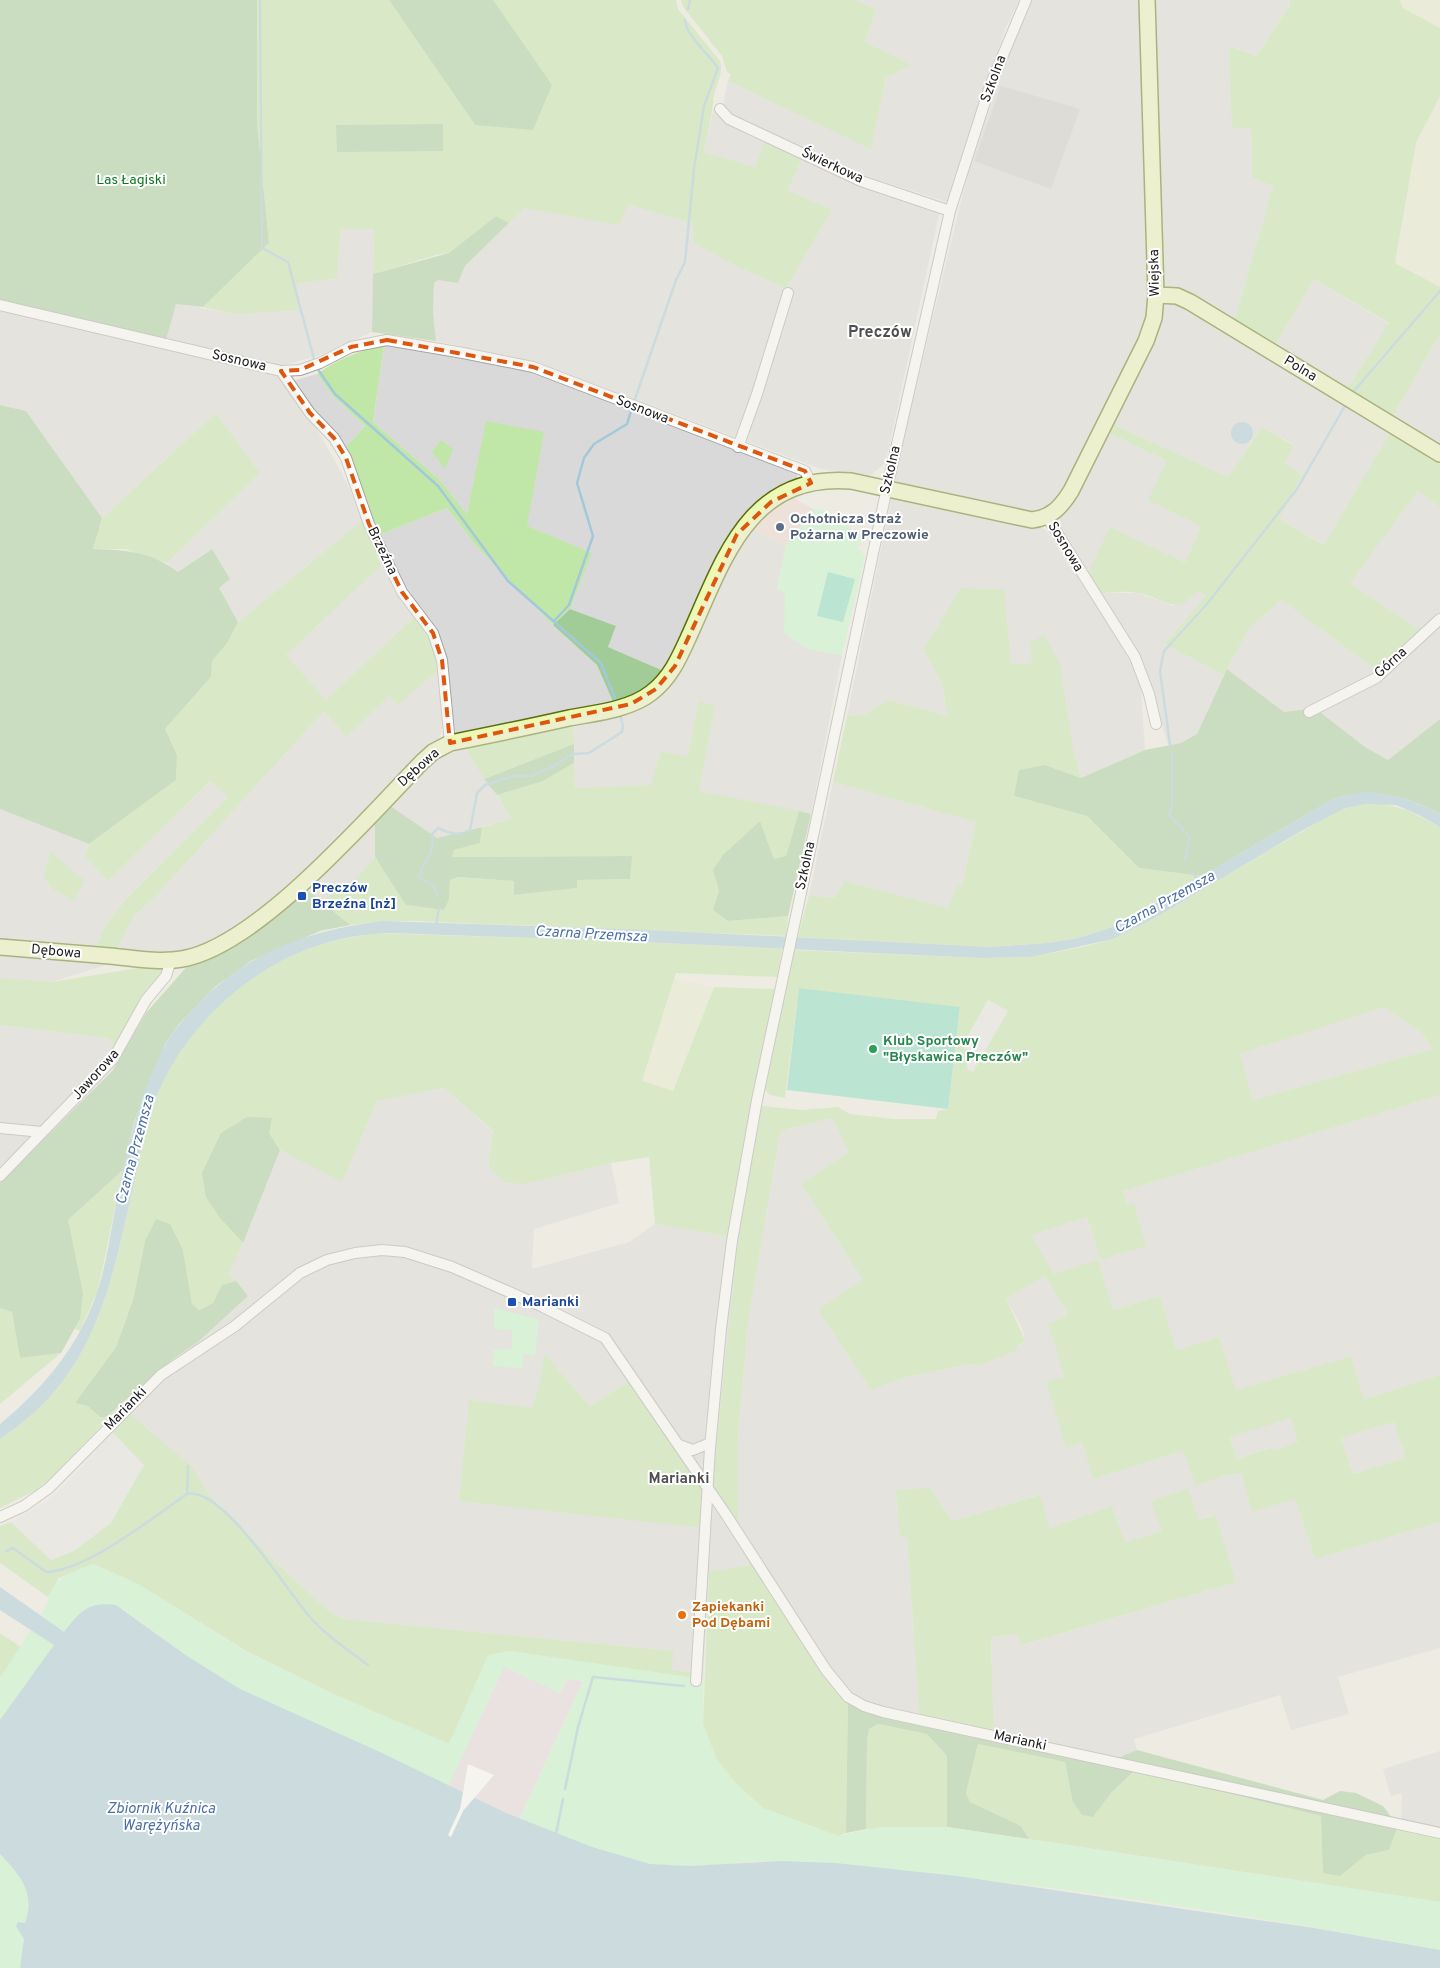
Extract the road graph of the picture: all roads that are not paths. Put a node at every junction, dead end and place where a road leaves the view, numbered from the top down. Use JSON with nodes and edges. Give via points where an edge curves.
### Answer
{"nodes":[{"id":1,"x":1026,"y":0,"type":"edge"},
{"id":2,"x":1147,"y":0,"type":"edge"},
{"id":3,"x":720,"y":109,"type":"dead end"},
{"id":4,"x":950,"y":211,"type":"junction"},
{"id":5,"x":788,"y":294,"type":"dead end"},
{"id":6,"x":1156,"y":295,"type":"junction"},
{"id":7,"x":0,"y":305,"type":"edge"},
{"id":8,"x":280,"y":370,"type":"junction"},
{"id":9,"x":738,"y":447,"type":"junction"},
{"id":10,"x":1440,"y":454,"type":"edge"},
{"id":11,"x":810,"y":483,"type":"junction"},
{"id":12,"x":887,"y":488,"type":"junction"},
{"id":13,"x":1047,"y":516,"type":"junction"},
{"id":14,"x":1440,"y":619,"type":"edge"},
{"id":15,"x":1309,"y":712,"type":"dead end"},
{"id":16,"x":1156,"y":724,"type":"dead end"},
{"id":17,"x":450,"y":743,"type":"junction"},
{"id":18,"x":0,"y":948,"type":"edge"},
{"id":19,"x":172,"y":960,"type":"junction"},
{"id":20,"x":0,"y":1128,"type":"edge"},
{"id":21,"x":42,"y":1132,"type":"junction"},
{"id":22,"x":0,"y":1176,"type":"edge"},
{"id":23,"x":710,"y":1443,"type":"junction"},
{"id":24,"x":678,"y":1444,"type":"junction"},
{"id":25,"x":708,"y":1488,"type":"junction"},
{"id":26,"x":0,"y":1516,"type":"edge"},
{"id":27,"x":696,"y":1681,"type":"dead end"},
{"id":28,"x":1440,"y":1833,"type":"edge"}],
"edges":[{"from":1,"to":4,"type":"street","name":"Szkolna","via":[[990,86]]},
{"from":2,"to":6,"type":"street","name":"Wiejska"},
{"from":3,"to":4,"type":"street","name":"Świerkowa","via":[[729,119],[862,181]]},
{"from":4,"to":12,"type":"street","name":"Szkolna"},
{"from":5,"to":9,"type":"street"},
{"from":6,"to":10,"type":"street","name":"Polna","via":[[1177,296],[1190,302]]},
{"from":6,"to":13,"type":"street","name":"Wiejska","via":[[1149,334],[1110,414],[1071,491],[1064,502]]},
{"from":7,"to":8,"type":"street","name":"Sosnowa"},
{"from":8,"to":9,"type":"street","name":"Sosnowa","via":[[300,370],[367,342],[397,342],[532,367]]},
{"from":8,"to":17,"type":"street","name":"Brzeźna","via":[[346,458],[368,524],[402,592],[433,632],[442,660]]},
{"from":9,"to":11,"type":"street","name":"Sosnowa","via":[[805,471]]},
{"from":11,"to":12,"type":"street","name":"Sosnowa","via":[[837,480]]},
{"from":11,"to":17,"type":"street","name":"Dębowa","via":[[771,502],[737,534],[675,666],[650,694],[622,706]]},
{"from":12,"to":13,"type":"street","name":"Sosnowa","via":[[1024,519]]},
{"from":12,"to":23,"type":"street","name":"Szkolna","via":[[776,1008],[732,1241]]},
{"from":13,"to":16,"type":"street","name":"Sosnowa","via":[[1135,657]]},
{"from":14,"to":15,"type":"street","name":"Górna","via":[[1376,678]]},
{"from":17,"to":19,"type":"street","name":"Dębowa","via":[[423,761],[318,869],[258,919],[218,946]]},
{"from":18,"to":19,"type":"street","name":"Dębowa"},
{"from":19,"to":21,"type":"street","name":"Jaworowa","via":[[166,976],[146,1000],[113,1059]]},
{"from":20,"to":21,"type":"street"},
{"from":21,"to":22,"type":"street","name":"Jaworowa"},
{"from":23,"to":24,"type":"street","via":[[693,1450]]},
{"from":23,"to":25,"type":"street"},
{"from":24,"to":25,"type":"street","name":"Marianki"},
{"from":24,"to":26,"type":"street","name":"Marianki","via":[[610,1344],[598,1333],[452,1267],[400,1252],[369,1251],[328,1260],[300,1273],[235,1326],[161,1375],[57,1482],[28,1503]]},
{"from":25,"to":27,"type":"street"},
{"from":25,"to":28,"type":"street","name":"Marianki","via":[[826,1670],[848,1697],[858,1703],[883,1712]]}]}
